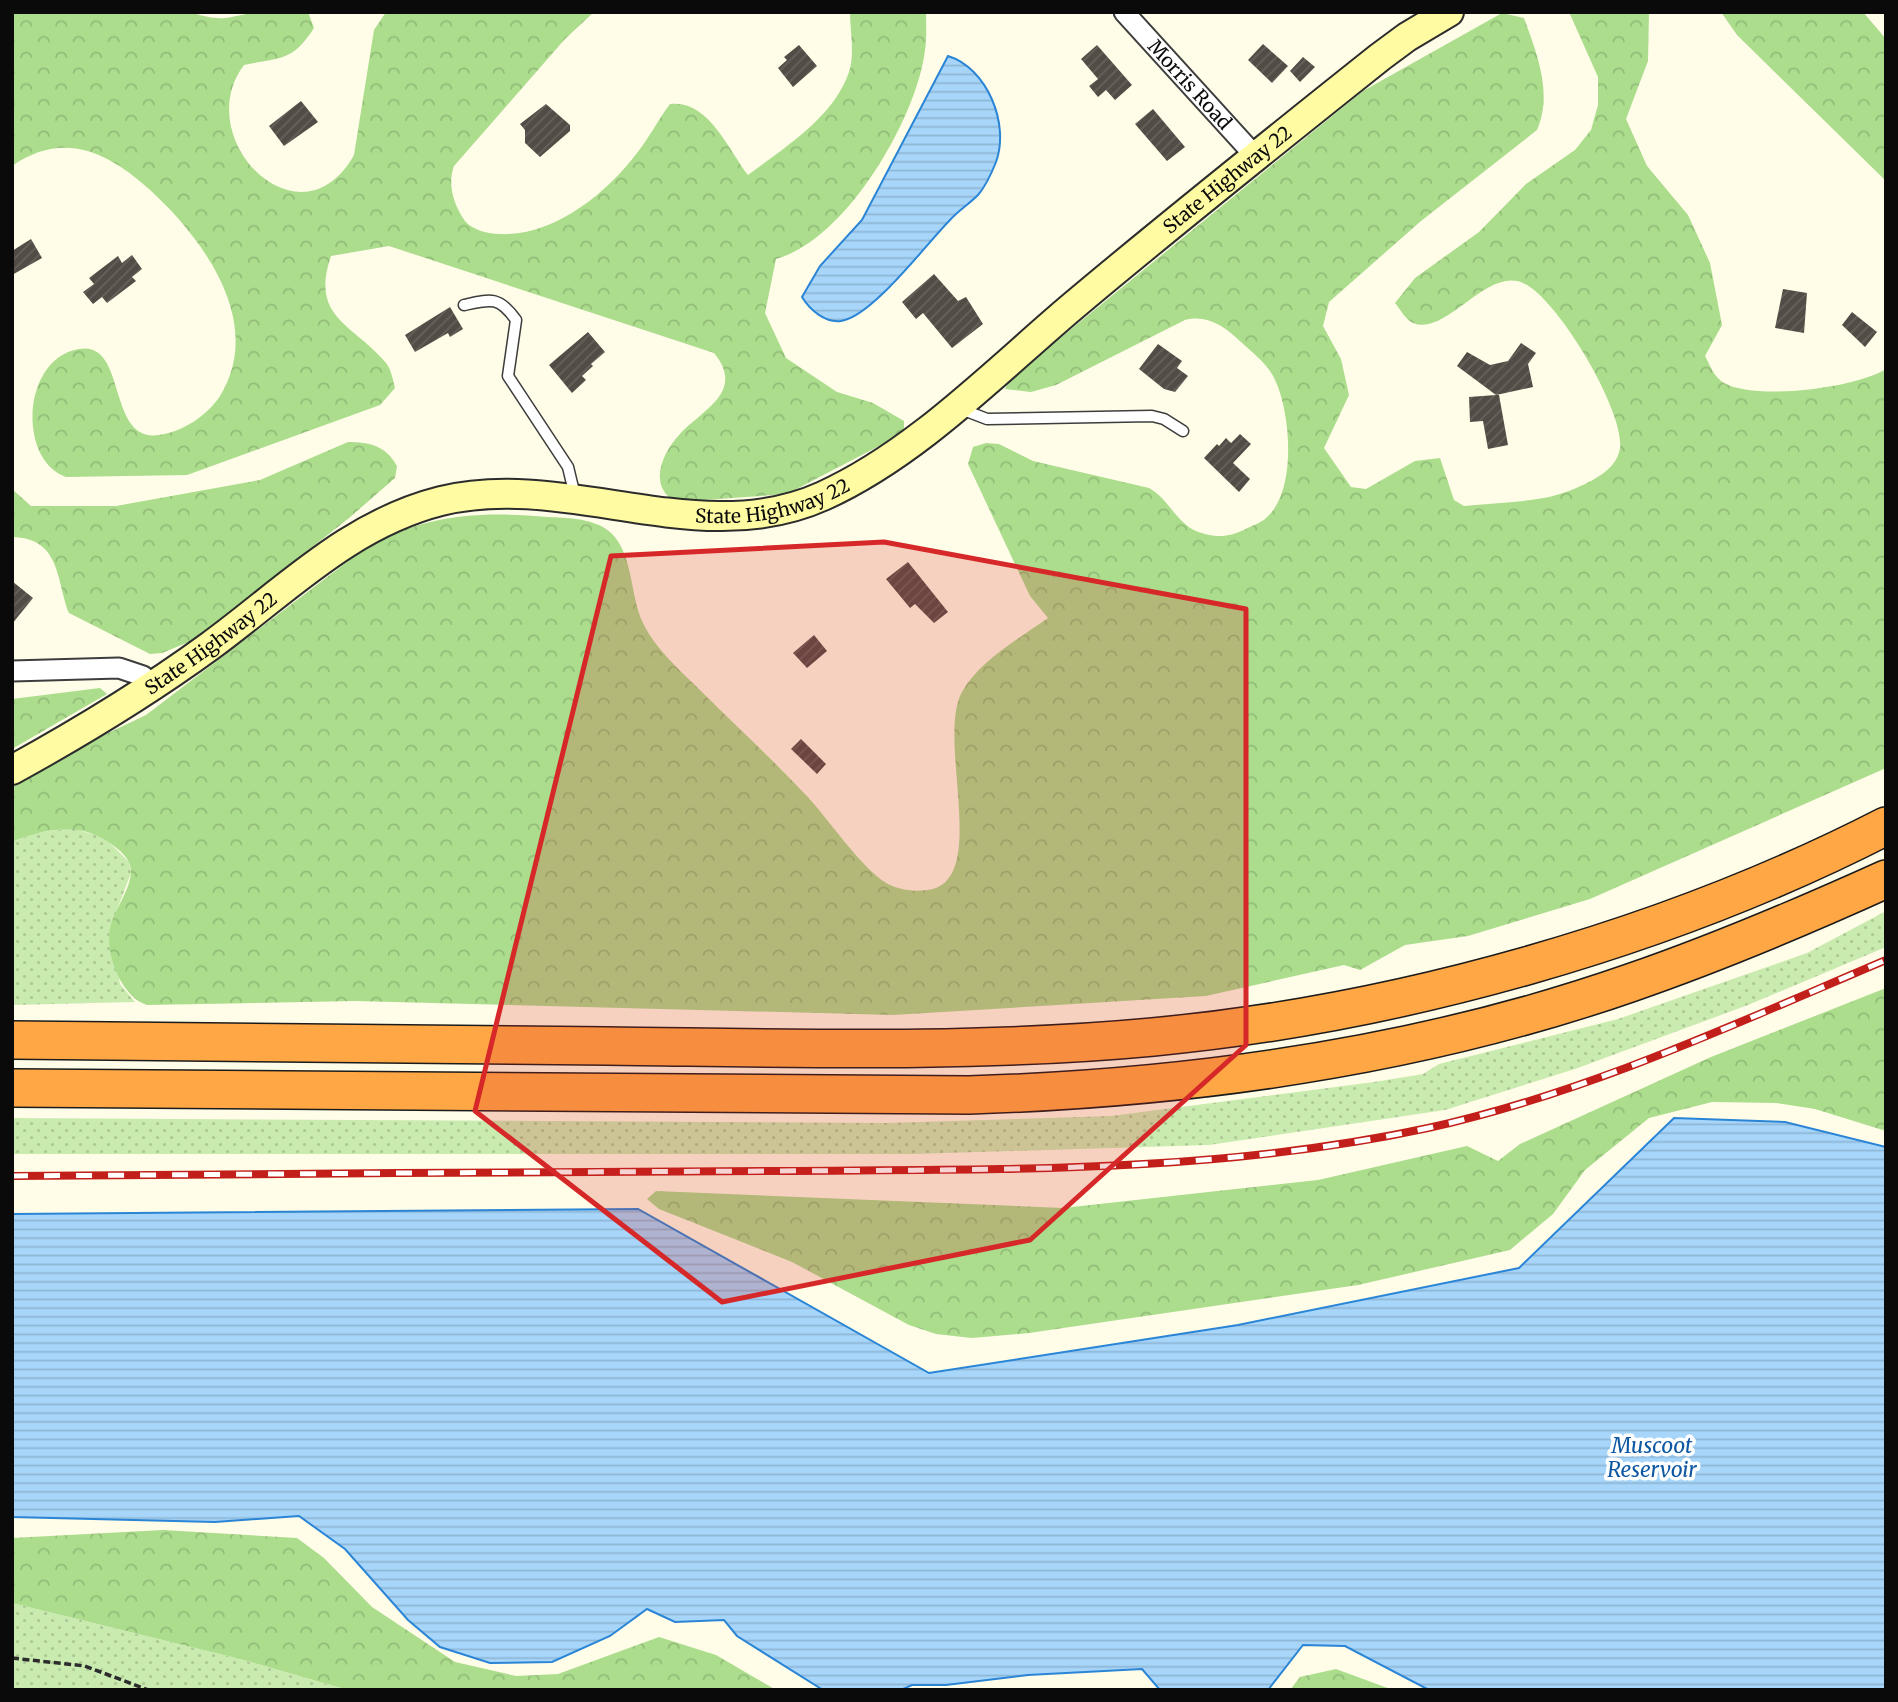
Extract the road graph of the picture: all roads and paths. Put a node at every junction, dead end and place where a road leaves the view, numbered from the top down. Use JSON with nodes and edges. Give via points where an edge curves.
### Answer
{"nodes":[{"id":1,"x":1125,"y":12,"type":"edge"},
{"id":2,"x":1450,"y":12,"type":"edge"},
{"id":3,"x":1256,"y":157,"type":"junction"},
{"id":4,"x":464,"y":305,"type":"dead end"},
{"id":5,"x":954,"y":407,"type":"junction"},
{"id":6,"x":1183,"y":431,"type":"dead end"},
{"id":7,"x":576,"y":499,"type":"junction"},
{"id":8,"x":12,"y":671,"type":"edge"},
{"id":9,"x":153,"y":687,"type":"junction"},
{"id":10,"x":12,"y":770,"type":"edge"},
{"id":11,"x":1886,"y":826,"type":"edge"},
{"id":12,"x":1886,"y":879,"type":"edge"},
{"id":13,"x":12,"y":1040,"type":"edge"},
{"id":14,"x":12,"y":1088,"type":"edge"},
{"id":15,"x":12,"y":1658,"type":"edge"},
{"id":16,"x":148,"y":1690,"type":"edge"}],
"edges":[{"from":1,"to":3,"type":"street","name":"Morris Road"},
{"from":2,"to":3,"type":"main road","name":"State Highway 22","via":[[1389,50]]},
{"from":3,"to":5,"type":"main road","name":"State Highway 22"},
{"from":4,"to":7,"type":"lane","via":[[492,299],[506,305],[516,320],[508,376],[568,467]]},
{"from":5,"to":6,"type":"lane","via":[[987,419],[1152,416]]},
{"from":5,"to":7,"type":"main road","name":"State Highway 22","via":[[872,471],[789,507],[709,517]]},
{"from":7,"to":9,"type":"main road","name":"State Highway 22","via":[[534,494],[471,496],[384,521],[329,553]]},
{"from":8,"to":9,"type":"street","via":[[119,667],[144,676]]},
{"from":9,"to":10,"type":"main road","name":"State Highway 22"},
{"from":11,"to":13,"type":"highway","via":[[1700,907],[1525,966],[1343,1009],[1157,1037],[886,1048]]},
{"from":12,"to":14,"type":"highway","via":[[1717,952],[1538,1012],[1352,1056],[1163,1084],[969,1095]]},
{"from":15,"to":16,"type":"path","via":[[85,1666]]}]}
